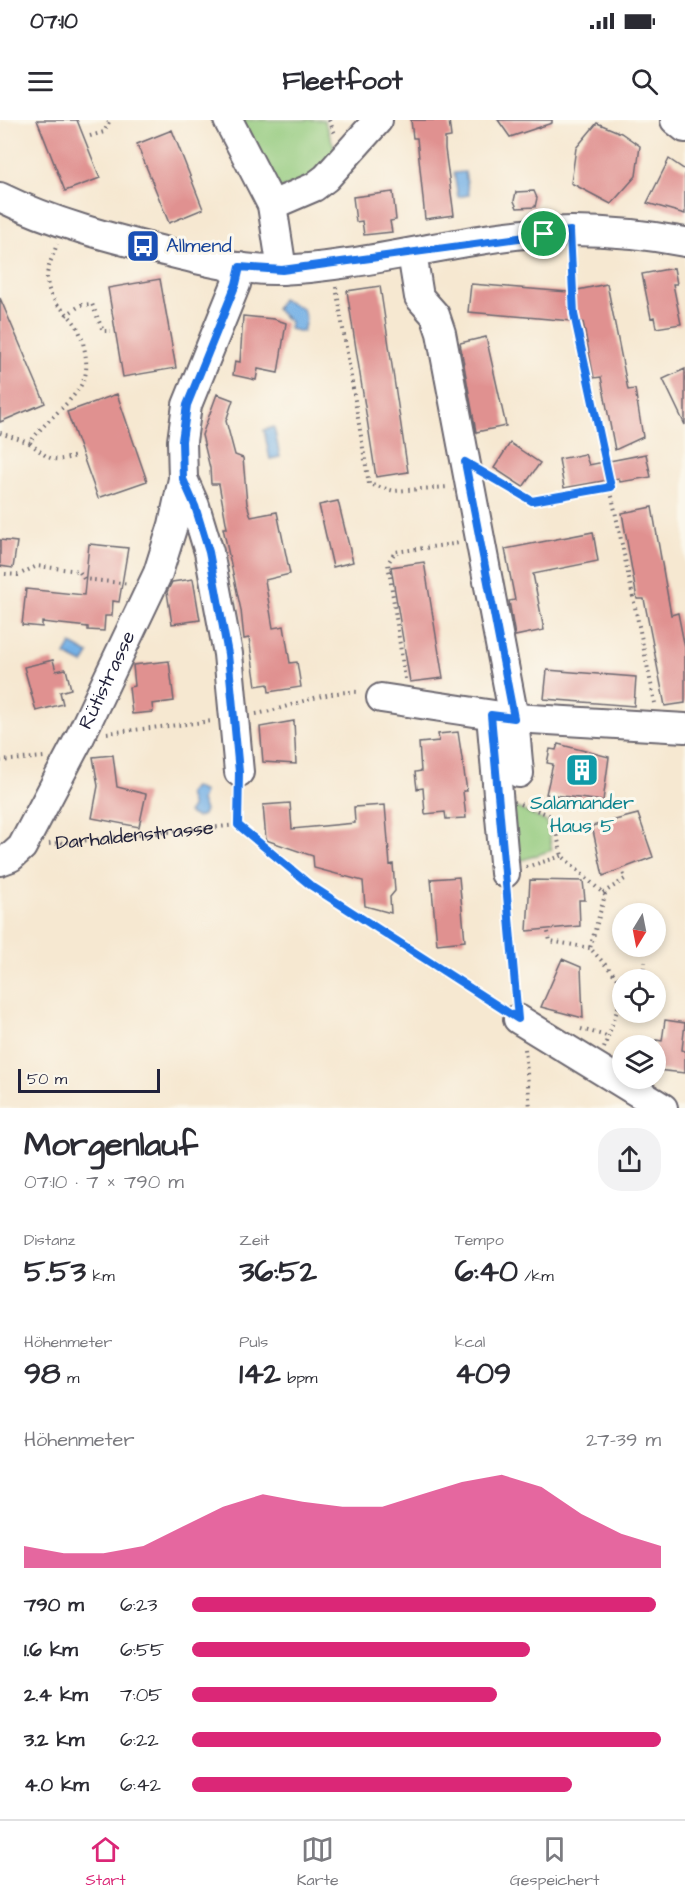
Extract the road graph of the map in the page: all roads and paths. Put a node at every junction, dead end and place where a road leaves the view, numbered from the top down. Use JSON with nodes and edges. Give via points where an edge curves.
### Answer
{"nodes":[{"id":1,"x":110,"y":120,"type":"edge"},
{"id":2,"x":228,"y":120,"type":"edge"},
{"id":3,"x":378,"y":120,"type":"edge"},
{"id":4,"x":675,"y":120,"type":"edge"},
{"id":5,"x":685,"y":128,"type":"edge"},
{"id":6,"x":90,"y":136,"type":"dead end"},
{"id":7,"x":0,"y":197,"type":"edge"},
{"id":8,"x":272,"y":205,"type":"junction"},
{"id":9,"x":64,"y":223,"type":"junction"},
{"id":10,"x":570,"y":231,"type":"junction"},
{"id":11,"x":685,"y":242,"type":"edge"},
{"id":12,"x":412,"y":253,"type":"junction"},
{"id":13,"x":332,"y":264,"type":"junction"},
{"id":14,"x":240,"y":267,"type":"junction"},
{"id":15,"x":282,"y":270,"type":"junction"},
{"id":16,"x":66,"y":315,"type":"junction"},
{"id":17,"x":111,"y":331,"type":"dead end"},
{"id":18,"x":0,"y":433,"type":"edge"},
{"id":19,"x":30,"y":443,"type":"junction"},
{"id":20,"x":76,"y":456,"type":"dead end"},
{"id":21,"x":468,"y":474,"type":"junction"},
{"id":22,"x":183,"y":479,"type":"junction"},
{"id":23,"x":611,"y":487,"type":"junction"},
{"id":24,"x":480,"y":540,"type":"junction"},
{"id":25,"x":5,"y":574,"type":"dead end"},
{"id":26,"x":152,"y":585,"type":"junction"},
{"id":27,"x":394,"y":699,"type":"junction"},
{"id":28,"x":502,"y":717,"type":"junction"},
{"id":29,"x":235,"y":718,"type":"junction"},
{"id":30,"x":672,"y":728,"type":"edge"},
{"id":31,"x":76,"y":743,"type":"junction"},
{"id":32,"x":0,"y":761,"type":"edge"},
{"id":33,"x":239,"y":772,"type":"joint"},
{"id":34,"x":519,"y":773,"type":"joint"},
{"id":35,"x":238,"y":825,"type":"junction"},
{"id":36,"x":11,"y":854,"type":"edge"},
{"id":37,"x":562,"y":856,"type":"junction"},
{"id":38,"x":623,"y":872,"type":"dead end"},
{"id":39,"x":505,"y":873,"type":"junction"},
{"id":40,"x":603,"y":893,"type":"junction"},
{"id":41,"x":548,"y":932,"type":"dead end"},
{"id":42,"x":590,"y":948,"type":"junction"},
{"id":43,"x":645,"y":962,"type":"dead end"},
{"id":44,"x":644,"y":969,"type":"edge"},
{"id":45,"x":612,"y":972,"type":"edge"},
{"id":46,"x":518,"y":1019,"type":"junction"},
{"id":47,"x":612,"y":1023,"type":"edge"},
{"id":48,"x":575,"y":1027,"type":"dead end"},
{"id":49,"x":607,"y":1036,"type":"junction"},
{"id":50,"x":600,"y":1069,"type":"junction"},
{"id":51,"x":530,"y":1108,"type":"edge"},
{"id":52,"x":663,"y":1108,"type":"edge"}],
"edges":[{"from":1,"to":6,"type":"path","via":[[104,132]]},
{"from":2,"to":8,"type":"street"},
{"from":3,"to":8,"type":"street","via":[[326,178]]},
{"from":4,"to":5,"type":"street"},
{"from":7,"to":9,"type":"street"},
{"from":8,"to":15,"type":"street"},
{"from":9,"to":14,"type":"street"},
{"from":9,"to":16,"type":"path","via":[[46,277],[52,301]]},
{"from":10,"to":11,"type":"street"},
{"from":10,"to":12,"type":"street"},
{"from":10,"to":23,"type":"path","via":[[574,314]]},
{"from":12,"to":13,"type":"street"},
{"from":12,"to":21,"type":"street","via":[[419,297],[435,315],[441,333]]},
{"from":13,"to":15,"type":"street"},
{"from":13,"to":21,"type":"path","via":[[369,484],[394,491]]},
{"from":14,"to":15,"type":"street"},
{"from":14,"to":22,"type":"street","via":[[187,405],[182,441]]},
{"from":16,"to":17,"type":"path","via":[[81,305],[92,304],[103,331]]},
{"from":16,"to":19,"type":"path","via":[[77,326],[86,377]]},
{"from":18,"to":19,"type":"path"},
{"from":19,"to":20,"type":"path","via":[[58,461]]},
{"from":21,"to":23,"type":"path","via":[[532,501]]},
{"from":21,"to":24,"type":"street"},
{"from":22,"to":26,"type":"street","name":"Rütistrasse","via":[[167,550]]},
{"from":22,"to":29,"type":"street","via":[[209,552]]},
{"from":23,"to":30,"type":"path"},
{"from":24,"to":27,"type":"path","via":[[394,552],[388,562]]},
{"from":24,"to":28,"type":"street"},
{"from":25,"to":26,"type":"path","via":[[18,575],[37,566],[79,571],[84,579]]},
{"from":26,"to":31,"type":"street","name":"Rütistrasse"},
{"from":27,"to":28,"type":"street"},
{"from":27,"to":29,"type":"path","via":[[342,691],[284,709]]},
{"from":28,"to":30,"type":"street"},
{"from":28,"to":34,"type":"street"},
{"from":28,"to":39,"type":"street"},
{"from":29,"to":31,"type":"path"},
{"from":29,"to":33,"type":"street"},
{"from":31,"to":32,"type":"path","via":[[46,757]]},
{"from":31,"to":36,"type":"street","name":"Rütistrasse"},
{"from":33,"to":35,"type":"path"},
{"from":34,"to":37,"type":"path","via":[[518,802],[552,816]]},
{"from":35,"to":36,"type":"path","name":"Darhaldenstrasse"},
{"from":35,"to":46,"type":"path","name":"Darhaldenstrasse","via":[[310,885]]},
{"from":37,"to":39,"type":"path"},
{"from":37,"to":40,"type":"path"},
{"from":38,"to":40,"type":"path","via":[[625,879]]},
{"from":39,"to":46,"type":"path"},
{"from":40,"to":42,"type":"path","via":[[606,896]]},
{"from":41,"to":42,"type":"path","via":[[550,941]]},
{"from":42,"to":45,"type":"path"},
{"from":43,"to":44,"type":"path"},
{"from":46,"to":50,"type":"street"},
{"from":46,"to":51,"type":"path","via":[[523,1031]]},
{"from":47,"to":49,"type":"path"},
{"from":48,"to":49,"type":"path"},
{"from":49,"to":50,"type":"path"},
{"from":50,"to":52,"type":"street"}]}
